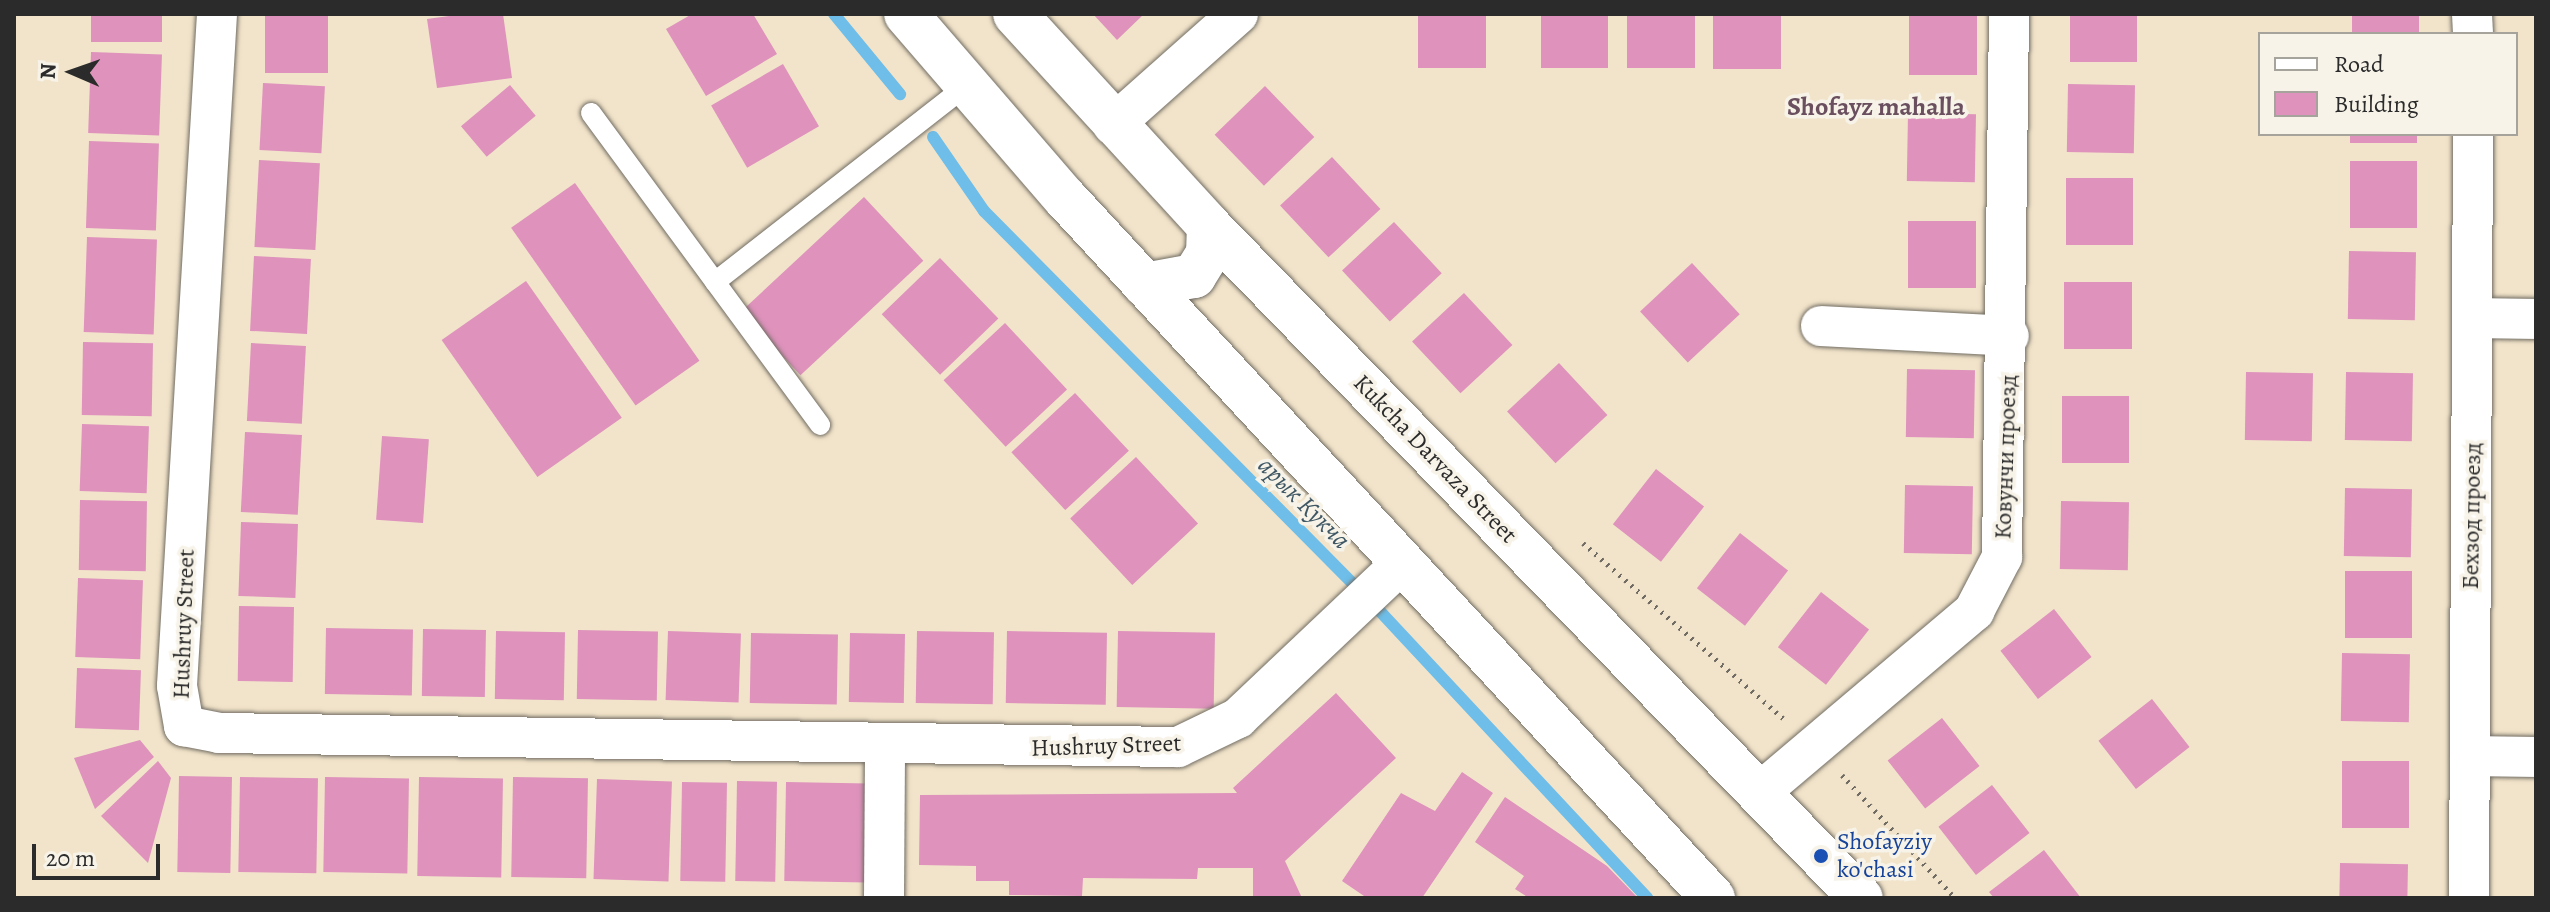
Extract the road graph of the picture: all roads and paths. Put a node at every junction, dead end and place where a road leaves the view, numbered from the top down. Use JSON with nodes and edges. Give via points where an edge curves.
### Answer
{"nodes":[{"id":1,"x":217,"y":14,"type":"edge"},
{"id":2,"x":906,"y":14,"type":"edge"},
{"id":3,"x":1015,"y":14,"type":"edge"},
{"id":4,"x":1238,"y":14,"type":"edge"},
{"id":5,"x":2009,"y":14,"type":"edge"},
{"id":6,"x":965,"y":87,"type":"junction"},
{"id":7,"x":591,"y":113,"type":"dead end"},
{"id":8,"x":1113,"y":125,"type":"junction"},
{"id":9,"x":2473,"y":136,"type":"edge"},
{"id":10,"x":1209,"y":226,"type":"junction"},
{"id":11,"x":715,"y":282,"type":"junction"},
{"id":12,"x":1145,"y":285,"type":"junction"},
{"id":13,"x":2474,"y":318,"type":"junction"},
{"id":14,"x":2536,"y":319,"type":"edge"},
{"id":15,"x":1821,"y":326,"type":"dead end"},
{"id":16,"x":2009,"y":336,"type":"junction"},
{"id":17,"x":820,"y":425,"type":"dead end"},
{"id":18,"x":1579,"y":540,"type":"dead end"},
{"id":19,"x":1389,"y":575,"type":"junction"},
{"id":20,"x":1815,"y":745,"type":"junction"},
{"id":21,"x":885,"y":747,"type":"junction"},
{"id":22,"x":2470,"y":756,"type":"junction"},
{"id":23,"x":2536,"y":757,"type":"edge"},
{"id":24,"x":1759,"y":793,"type":"junction"},
{"id":25,"x":1952,"y":895,"type":"edge"},
{"id":26,"x":884,"y":898,"type":"edge"},
{"id":27,"x":1713,"y":898,"type":"edge"},
{"id":28,"x":1861,"y":898,"type":"edge"},
{"id":29,"x":1943,"y":898,"type":"edge"},
{"id":30,"x":2469,"y":898,"type":"edge"}],
"edges":[{"from":1,"to":21,"type":"street","name":"Hushruy Street","via":[[177,686],[184,726],[219,733]]},
{"from":2,"to":6,"type":"main road"},
{"from":3,"to":8,"type":"main road","name":"Kukcha Darvaza Street"},
{"from":4,"to":8,"type":"street"},
{"from":5,"to":16,"type":"street","name":"Ковунчи проезд"},
{"from":6,"to":11,"type":"lane"},
{"from":6,"to":12,"type":"main road"},
{"from":7,"to":11,"type":"lane"},
{"from":8,"to":10,"type":"main road","name":"Kukcha Darvaza Street"},
{"from":9,"to":13,"type":"street","name":"Бехзод проезд"},
{"from":10,"to":12,"type":"main road","via":[[1208,254],[1194,276]]},
{"from":10,"to":24,"type":"main road","name":"Kukcha Darvaza Street"},
{"from":11,"to":17,"type":"lane"},
{"from":12,"to":19,"type":"main road"},
{"from":13,"to":14,"type":"street"},
{"from":13,"to":22,"type":"street","name":"Бехзод проезд"},
{"from":15,"to":16,"type":"street"},
{"from":16,"to":20,"type":"street","name":"Ковунчи проезд","via":[[2007,536],[1995,577],[1974,611]]},
{"from":18,"to":20,"type":"path"},
{"from":19,"to":21,"type":"street","name":"Hushruy Street","via":[[1238,718],[1200,741],[1154,749]]},
{"from":19,"to":27,"type":"main road"},
{"from":20,"to":24,"type":"street","name":"Ковунчи проезд"},
{"from":20,"to":25,"type":"path"},
{"from":21,"to":26,"type":"street"},
{"from":22,"to":23,"type":"street"},
{"from":22,"to":30,"type":"street","name":"Бехзод проезд"},
{"from":24,"to":28,"type":"main road","name":"Kukcha Darvaza Street"},
{"from":25,"to":29,"type":"path"}]}
